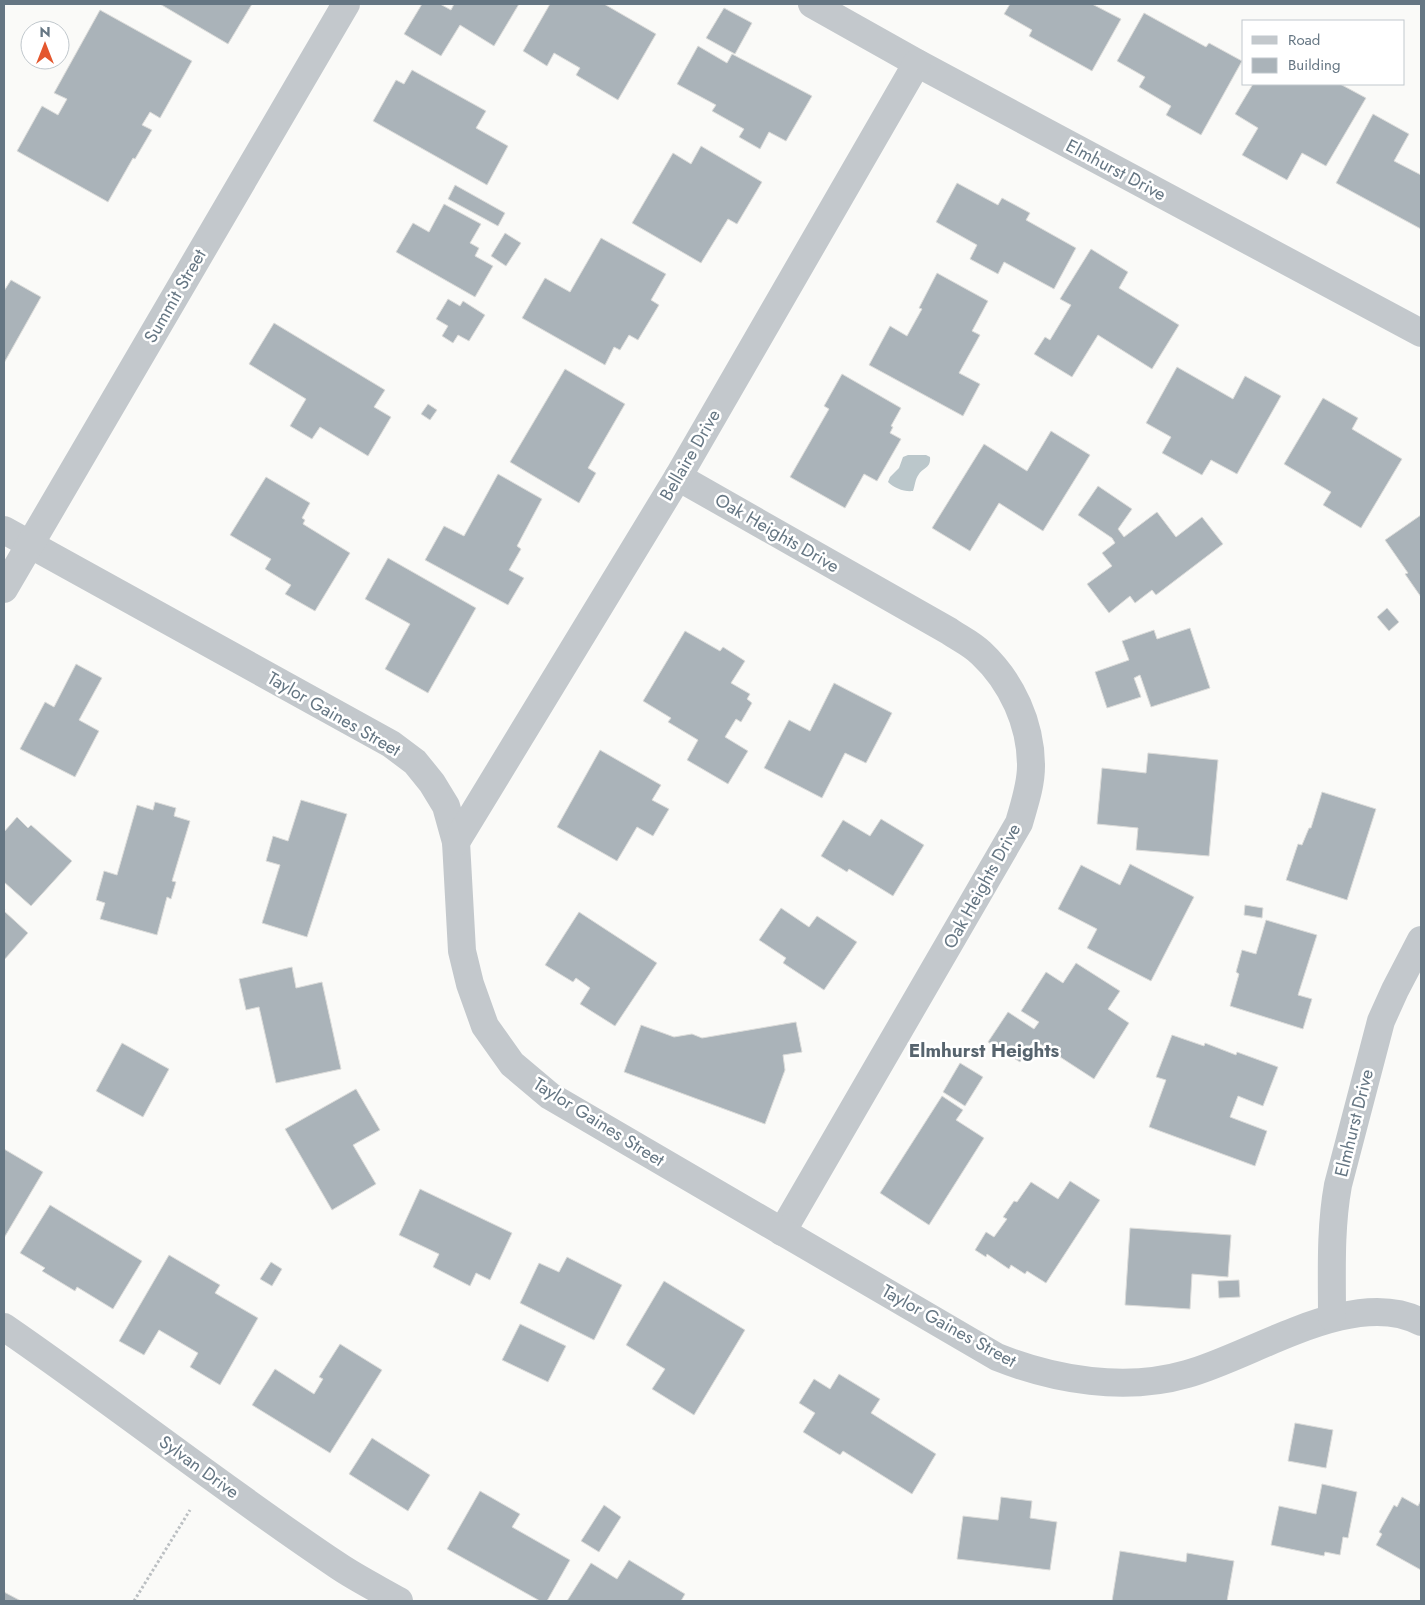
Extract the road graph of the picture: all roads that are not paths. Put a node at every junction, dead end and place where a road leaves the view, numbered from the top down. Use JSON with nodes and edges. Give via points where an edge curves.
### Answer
{"nodes":[{"id":1,"x":346,"y":4,"type":"edge"},
{"id":2,"x":812,"y":4,"type":"edge"},
{"id":3,"x":917,"y":63,"type":"junction"},
{"id":4,"x":1421,"y":333,"type":"edge"},
{"id":5,"x":678,"y":476,"type":"junction"},
{"id":6,"x":4,"y":530,"type":"edge"},
{"id":7,"x":30,"y":544,"type":"junction"},
{"id":8,"x":4,"y":589,"type":"edge"},
{"id":9,"x":456,"y":842,"type":"junction"},
{"id":10,"x":1421,"y":940,"type":"edge"},
{"id":11,"x":782,"y":1232,"type":"junction"},
{"id":12,"x":1332,"y":1317,"type":"junction"},
{"id":13,"x":1421,"y":1322,"type":"edge"},
{"id":14,"x":4,"y":1327,"type":"edge"},
{"id":15,"x":382,"y":1597,"type":"edge"}],
"edges":[{"from":1,"to":7,"type":"street","name":"Summit Street"},
{"from":2,"to":3,"type":"street","name":"Elmhurst Drive"},
{"from":3,"to":4,"type":"street","name":"Elmhurst Drive"},
{"from":3,"to":5,"type":"street","name":"Bellaire Drive"},
{"from":5,"to":9,"type":"street","name":"Bellaire Drive"},
{"from":5,"to":11,"type":"street","name":"Oak Heights Drive","via":[[941,626],[980,652],[1003,678],[1018,705],[1028,736],[1031,767],[1019,823]]},
{"from":6,"to":7,"type":"street","name":"Taylor Gaines Street"},
{"from":7,"to":8,"type":"street","name":"Summit Street"},
{"from":7,"to":9,"type":"street","name":"Taylor Gaines Street","via":[[391,744],[415,762],[432,782],[446,806]]},
{"from":9,"to":11,"type":"street","name":"Taylor Gaines Street","via":[[462,951],[470,984],[485,1026],[512,1064],[550,1096]]},
{"from":10,"to":12,"type":"street","name":"Elmhurst Drive","via":[[1381,1021],[1338,1185],[1332,1239]]},
{"from":11,"to":12,"type":"street","name":"Taylor Gaines Street","via":[[996,1357],[1065,1377],[1137,1381],[1187,1374]]},
{"from":12,"to":13,"type":"street","name":"Taylor Gaines Street","via":[[1386,1312]]},
{"from":14,"to":15,"type":"street","name":"Sylvan Drive"}]}
